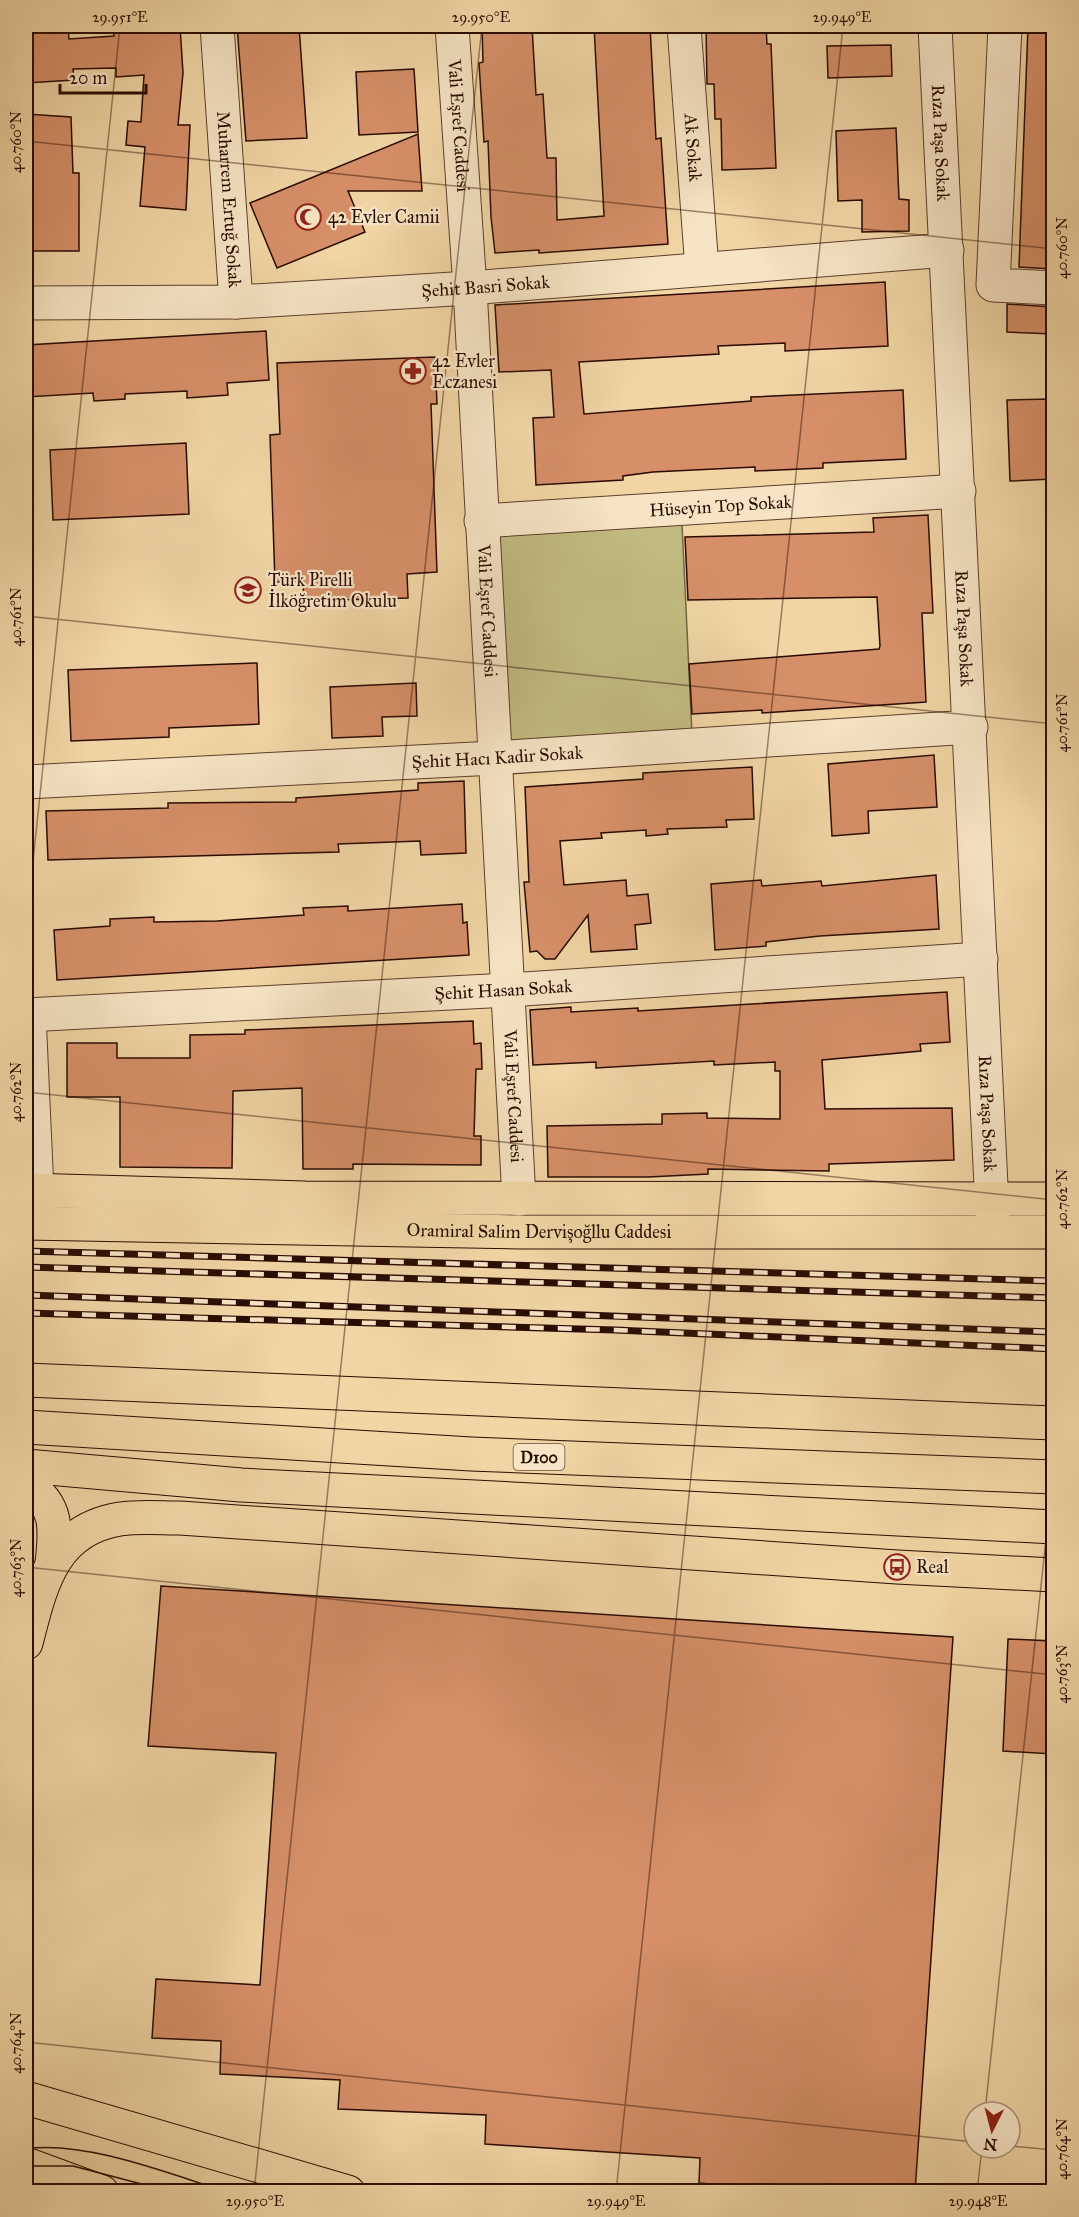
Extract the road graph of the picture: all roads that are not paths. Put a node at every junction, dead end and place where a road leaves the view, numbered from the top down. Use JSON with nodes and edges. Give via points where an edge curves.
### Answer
{"nodes":[{"id":1,"x":217,"y":26,"type":"edge"},
{"id":2,"x":452,"y":26,"type":"edge"},
{"id":3,"x":684,"y":26,"type":"edge"},
{"id":4,"x":934,"y":26,"type":"edge"},
{"id":5,"x":1005,"y":26,"type":"edge"},
{"id":6,"x":946,"y":250,"type":"junction"},
{"id":7,"x":702,"y":269,"type":"junction"},
{"id":8,"x":470,"y":288,"type":"junction"},
{"id":9,"x":1053,"y":288,"type":"edge"},
{"id":10,"x":236,"y":302,"type":"junction"},
{"id":11,"x":26,"y":303,"type":"edge"},
{"id":12,"x":959,"y":491,"type":"junction"},
{"id":13,"x":481,"y":522,"type":"junction"},
{"id":14,"x":971,"y":728,"type":"junction"},
{"id":15,"x":494,"y":758,"type":"junction"},
{"id":16,"x":26,"y":782,"type":"edge"},
{"id":17,"x":981,"y":959,"type":"junction"},
{"id":18,"x":508,"y":990,"type":"junction"},
{"id":19,"x":28,"y":1014,"type":"edge"},
{"id":20,"x":31,"y":1191,"type":"edge"},
{"id":21,"x":519,"y":1199,"type":"junction"},
{"id":22,"x":992,"y":1199,"type":"junction"},
{"id":23,"x":1053,"y":1199,"type":"edge"},
{"id":24,"x":26,"y":1223,"type":"edge"},
{"id":25,"x":993,"y":1232,"type":"junction"},
{"id":26,"x":1053,"y":1232,"type":"edge"},
{"id":27,"x":26,"y":1380,"type":"edge"},
{"id":28,"x":1053,"y":1423,"type":"edge"},
{"id":29,"x":26,"y":1427,"type":"edge"},
{"id":30,"x":26,"y":1466,"type":"edge"},
{"id":31,"x":1053,"y":1477,"type":"edge"},
{"id":32,"x":26,"y":1484,"type":"edge"},
{"id":33,"x":241,"y":1485,"type":"junction"},
{"id":34,"x":1053,"y":1527,"type":"edge"},
{"id":35,"x":497,"y":1541,"type":"junction"},
{"id":36,"x":52,"y":1563,"type":"junction"},
{"id":37,"x":1053,"y":1575,"type":"edge"},
{"id":38,"x":26,"y":1643,"type":"edge"},
{"id":39,"x":26,"y":2098,"type":"edge"},
{"id":40,"x":26,"y":2164,"type":"edge"},
{"id":41,"x":102,"y":2192,"type":"edge"},
{"id":42,"x":348,"y":2192,"type":"edge"}],
"edges":[{"from":1,"to":10,"type":"street","name":"Muharrem Ertuğ Sokak"},
{"from":2,"to":8,"type":"street","name":"Vali Eşref Caddesi"},
{"from":3,"to":7,"type":"street","name":"Ak Sokak"},
{"from":4,"to":6,"type":"street","name":"Rıza Paşa Sokak"},
{"from":5,"to":9,"type":"street","via":[[993,285]]},
{"from":6,"to":7,"type":"street","name":"Şehit Basri Sokak"},
{"from":6,"to":12,"type":"street","name":"Rıza Paşa Sokak"},
{"from":7,"to":8,"type":"street","name":"Şehit Basri Sokak"},
{"from":8,"to":10,"type":"street","name":"Şehit Basri Sokak"},
{"from":8,"to":13,"type":"street","name":"Vali Eşref Caddesi"},
{"from":10,"to":11,"type":"street","name":"Şehit Basri Sokak"},
{"from":12,"to":13,"type":"street","name":"Hüseyin Top Sokak"},
{"from":12,"to":14,"type":"street","name":"Rıza Paşa Sokak"},
{"from":13,"to":15,"type":"street","name":"Vali Eşref Caddesi"},
{"from":14,"to":15,"type":"street","name":"Şehit Hacı Kadir Sokak"},
{"from":14,"to":17,"type":"street","name":"Rıza Paşa Sokak"},
{"from":15,"to":16,"type":"street","name":"Şehit Hacı Kadir Sokak"},
{"from":15,"to":18,"type":"street","name":"Vali Eşref Caddesi"},
{"from":17,"to":18,"type":"street","name":"Şehit Hasan Sokak"},
{"from":17,"to":22,"type":"street","name":"Rıza Paşa Sokak"},
{"from":18,"to":19,"type":"street","name":"Şehit Hasan Sokak"},
{"from":18,"to":21,"type":"street","name":"Vali Eşref Caddesi"},
{"from":19,"to":20,"type":"street"},
{"from":20,"to":21,"type":"main road","name":"Oramiral Salim Dervişoğllu Caddesi"},
{"from":21,"to":22,"type":"main road","name":"Oramiral Salim Dervişoğllu Caddesi"},
{"from":22,"to":23,"type":"main road","name":"Oramiral Salim Dervişoğllu Caddesi"},
{"from":22,"to":25,"type":"street","name":"Rıza Paşa Sokak"},
{"from":24,"to":25,"type":"main road","name":"Oramiral Salim Dervişoğllu Caddesi","via":[[523,1232]]},
{"from":25,"to":26,"type":"main road","name":"Oramiral Salim Dervişoğllu Caddesi"},
{"from":27,"to":28,"type":"main road"},
{"from":29,"to":31,"type":"main road","number":"D100","via":[[471,1454]]},
{"from":30,"to":33,"type":"main road"},
{"from":32,"to":36,"type":"main road","via":[[40,1493],[52,1514]]},
{"from":33,"to":34,"type":"main road"},
{"from":33,"to":35,"type":"main road"},
{"from":35,"to":36,"type":"main road","via":[[180,1518],[122,1518],[89,1526]]},
{"from":35,"to":37,"type":"main road"},
{"from":36,"to":38,"type":"main road","via":[[44,1577]]},
{"from":39,"to":42,"type":"main road"},
{"from":40,"to":41,"type":"main road"}]}
